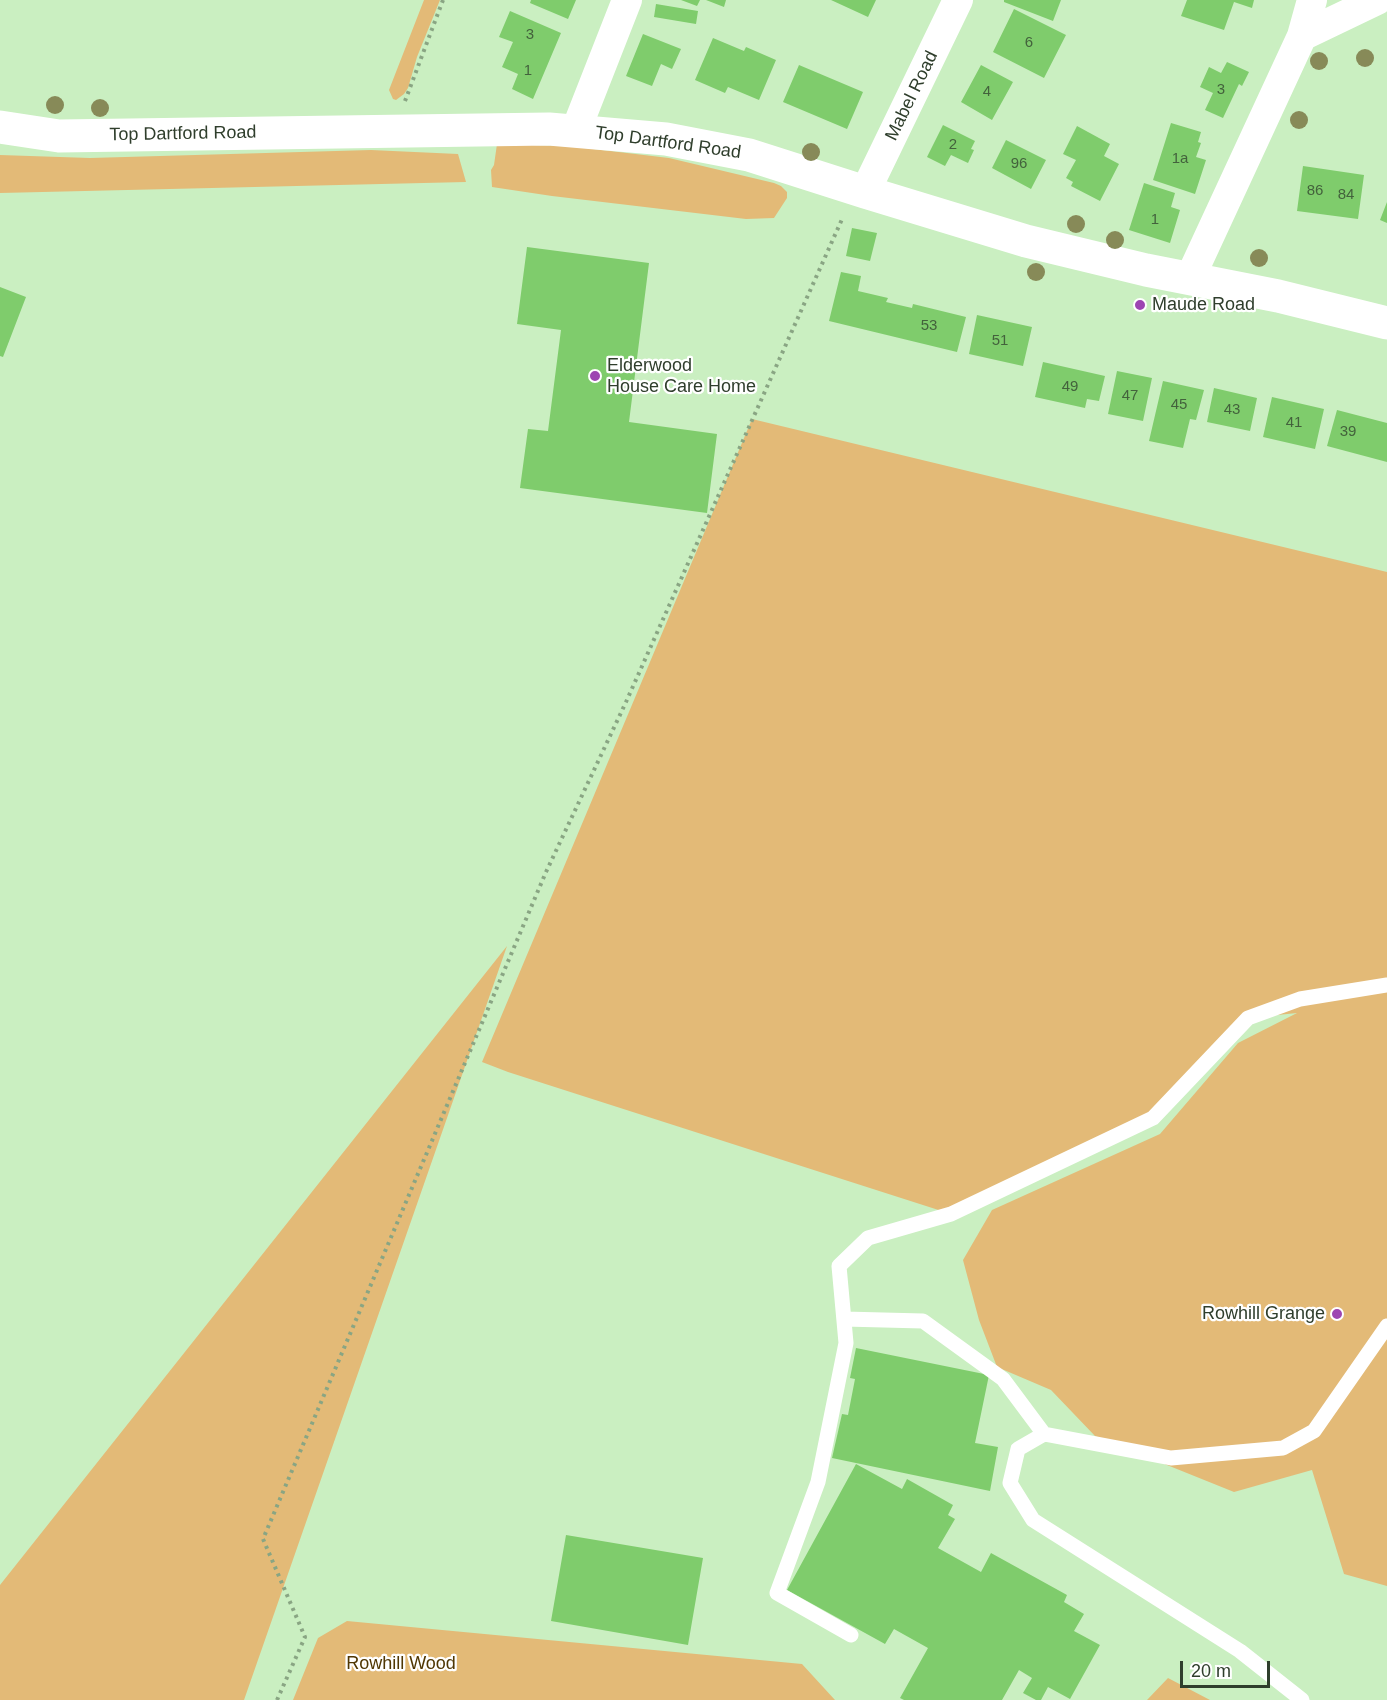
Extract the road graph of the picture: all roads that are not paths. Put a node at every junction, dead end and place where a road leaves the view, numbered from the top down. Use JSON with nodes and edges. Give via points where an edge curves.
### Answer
{"nodes":[{"id":1,"x":627,"y":0,"type":"edge"},
{"id":2,"x":958,"y":0,"type":"edge"},
{"id":3,"x":1312,"y":0,"type":"edge"},
{"id":4,"x":1377,"y":0,"type":"edge"},
{"id":5,"x":1302,"y":36,"type":"junction"},
{"id":6,"x":0,"y":127,"type":"edge"},
{"id":7,"x":576,"y":130,"type":"junction"},
{"id":8,"x":861,"y":191,"type":"junction"},
{"id":9,"x":1190,"y":278,"type":"junction"},
{"id":10,"x":1387,"y":323,"type":"edge"},
{"id":11,"x":1387,"y":985,"type":"edge"},
{"id":12,"x":844,"y":1320,"type":"junction"},
{"id":13,"x":1387,"y":1326,"type":"edge"},
{"id":14,"x":1044,"y":1434,"type":"junction"},
{"id":15,"x":851,"y":1635,"type":"dead end"},
{"id":16,"x":1302,"y":1700,"type":"edge"}],
"edges":[{"from":1,"to":7,"type":"street"},
{"from":2,"to":8,"type":"street","name":"Mabel Road"},
{"from":3,"to":5,"type":"street"},
{"from":4,"to":5,"type":"street"},
{"from":5,"to":9,"type":"street"},
{"from":6,"to":7,"type":"main road","name":"Top Dartford Road","via":[[59,136]]},
{"from":7,"to":8,"type":"main road","name":"Top Dartford Road","via":[[666,139],[749,155]]},
{"from":8,"to":9,"type":"main road","name":"Top Dartford Road","via":[[1026,240]]},
{"from":9,"to":10,"type":"main road","name":"Top Dartford Road"},
{"from":11,"to":12,"type":"lane","via":[[1300,999],[1248,1018],[1153,1118],[951,1214],[868,1238],[839,1266]]},
{"from":12,"to":14,"type":"lane","via":[[923,1321],[1003,1378]]},
{"from":12,"to":15,"type":"lane","via":[[846,1343],[818,1482],[777,1593]]},
{"from":13,"to":14,"type":"lane","via":[[1314,1431],[1283,1448],[1171,1458]]},
{"from":14,"to":16,"type":"lane","via":[[1018,1449],[1010,1483],[1033,1520],[1240,1651]]}]}
